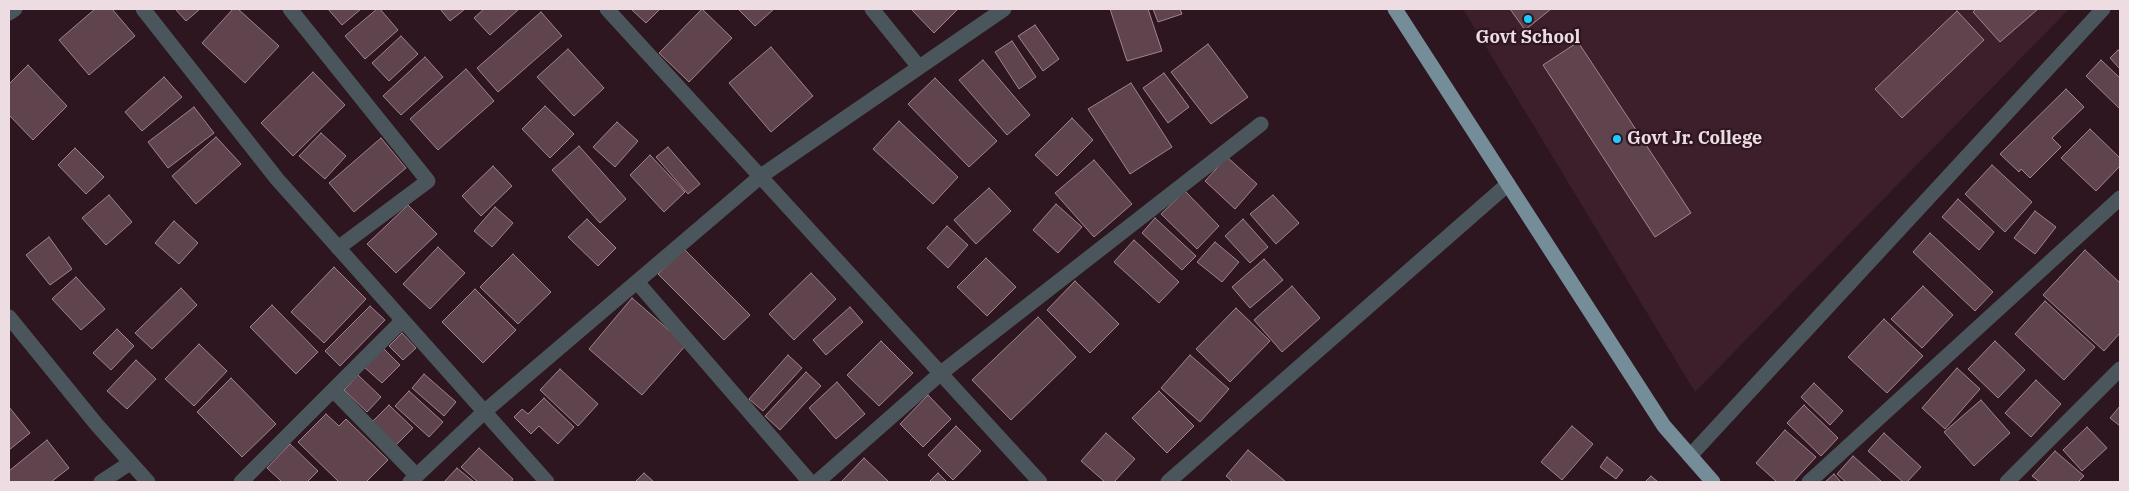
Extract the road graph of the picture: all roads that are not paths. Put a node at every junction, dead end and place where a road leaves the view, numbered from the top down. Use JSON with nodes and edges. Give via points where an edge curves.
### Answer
{"nodes":[{"id":1,"x":15,"y":9,"type":"edge"},
{"id":2,"x":143,"y":9,"type":"edge"},
{"id":3,"x":290,"y":9,"type":"edge"},
{"id":4,"x":608,"y":9,"type":"edge"},
{"id":5,"x":872,"y":9,"type":"edge"},
{"id":6,"x":1004,"y":9,"type":"edge"},
{"id":7,"x":1395,"y":9,"type":"edge"},
{"id":8,"x":2103,"y":9,"type":"edge"},
{"id":9,"x":9,"y":13,"type":"edge"},
{"id":10,"x":920,"y":67,"type":"junction"},
{"id":11,"x":1261,"y":124,"type":"dead end"},
{"id":12,"x":761,"y":176,"type":"junction"},
{"id":13,"x":1508,"y":184,"type":"junction"},
{"id":14,"x":2120,"y":198,"type":"edge"},
{"id":15,"x":338,"y":248,"type":"junction"},
{"id":16,"x":637,"y":282,"type":"junction"},
{"id":17,"x":9,"y":317,"type":"edge"},
{"id":18,"x":402,"y":321,"type":"junction"},
{"id":19,"x":2120,"y":369,"type":"edge"},
{"id":20,"x":941,"y":373,"type":"junction"},
{"id":21,"x":333,"y":390,"type":"junction"},
{"id":22,"x":484,"y":412,"type":"junction"},
{"id":23,"x":1690,"y":456,"type":"junction"},
{"id":24,"x":130,"y":463,"type":"junction"},
{"id":25,"x":414,"y":479,"type":"edge"},
{"id":26,"x":101,"y":482,"type":"edge"},
{"id":27,"x":148,"y":482,"type":"edge"},
{"id":28,"x":242,"y":482,"type":"edge"},
{"id":29,"x":547,"y":482,"type":"edge"},
{"id":30,"x":810,"y":482,"type":"edge"},
{"id":31,"x":817,"y":482,"type":"edge"},
{"id":32,"x":1040,"y":482,"type":"edge"},
{"id":33,"x":1168,"y":482,"type":"edge"},
{"id":34,"x":1713,"y":482,"type":"edge"},
{"id":35,"x":1809,"y":482,"type":"edge"},
{"id":36,"x":2007,"y":482,"type":"edge"}],
"edges":[{"from":1,"to":9,"type":"street"},
{"from":2,"to":15,"type":"street","via":[[277,179]]},
{"from":3,"to":15,"type":"street","via":[[428,181]]},
{"from":4,"to":12,"type":"street"},
{"from":5,"to":10,"type":"street"},
{"from":6,"to":10,"type":"street"},
{"from":7,"to":13,"type":"main road"},
{"from":8,"to":23,"type":"street"},
{"from":10,"to":12,"type":"street"},
{"from":11,"to":20,"type":"street"},
{"from":12,"to":16,"type":"street"},
{"from":12,"to":20,"type":"street"},
{"from":13,"to":23,"type":"main road","via":[[1664,426]]},
{"from":13,"to":33,"type":"street"},
{"from":14,"to":35,"type":"street"},
{"from":15,"to":18,"type":"street"},
{"from":16,"to":22,"type":"street"},
{"from":16,"to":30,"type":"street"},
{"from":17,"to":24,"type":"street"},
{"from":18,"to":21,"type":"street"},
{"from":18,"to":22,"type":"street"},
{"from":19,"to":36,"type":"street"},
{"from":20,"to":31,"type":"street"},
{"from":20,"to":32,"type":"street"},
{"from":21,"to":25,"type":"street"},
{"from":21,"to":28,"type":"street"},
{"from":22,"to":25,"type":"street"},
{"from":22,"to":29,"type":"street"},
{"from":23,"to":34,"type":"main road"},
{"from":24,"to":26,"type":"street"},
{"from":24,"to":27,"type":"street"}]}
